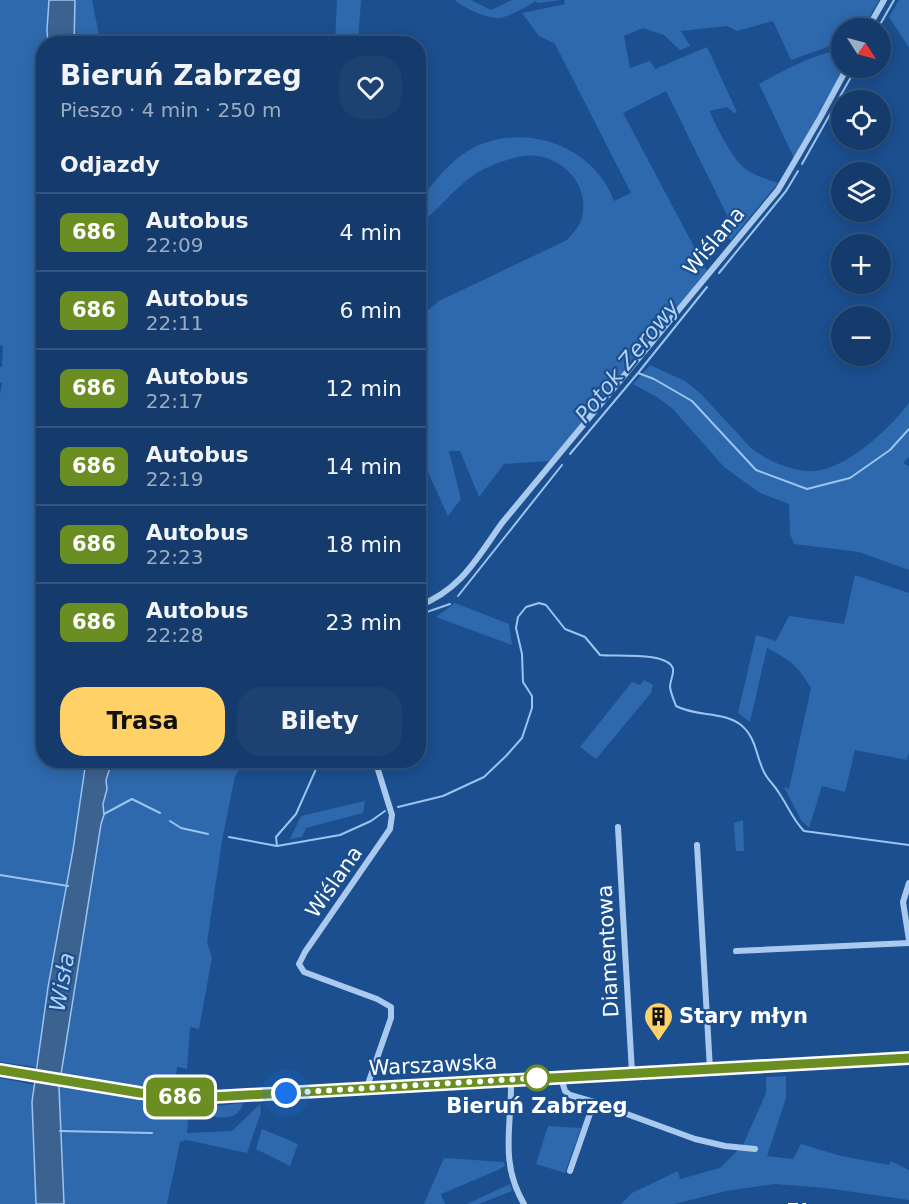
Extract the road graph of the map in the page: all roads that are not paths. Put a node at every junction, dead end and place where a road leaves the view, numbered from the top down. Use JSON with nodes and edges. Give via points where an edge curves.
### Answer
{"nodes":[{"id":1,"x":884,"y":0,"type":"edge"},
{"id":2,"x":874,"y":18,"type":"edge"},
{"id":3,"x":841,"y":78,"type":"edge"},
{"id":4,"x":426,"y":602,"type":"edge"},
{"id":5,"x":377,"y":768,"type":"edge"},
{"id":6,"x":618,"y":827,"type":"dead end"},
{"id":7,"x":697,"y":845,"type":"dead end"},
{"id":8,"x":909,"y":883,"type":"edge"},
{"id":9,"x":909,"y":942,"type":"edge"},
{"id":10,"x":736,"y":951,"type":"dead end"},
{"id":11,"x":909,"y":1058,"type":"edge"},
{"id":12,"x":710,"y":1069,"type":"junction"},
{"id":13,"x":0,"y":1070,"type":"edge"},
{"id":14,"x":632,"y":1073,"type":"junction"},
{"id":15,"x":561,"y":1077,"type":"junction"},
{"id":16,"x":511,"y":1080,"type":"junction"},
{"id":17,"x":369,"y":1088,"type":"junction"},
{"id":18,"x":594,"y":1102,"type":"junction"},
{"id":19,"x":755,"y":1149,"type":"dead end"},
{"id":20,"x":570,"y":1171,"type":"dead end"},
{"id":21,"x":524,"y":1204,"type":"edge"}],
"edges":[{"from":1,"to":2,"type":"street"},
{"from":3,"to":4,"type":"street","name":"Wiślana","via":[[778,190],[502,523],[464,577]]},
{"from":5,"to":17,"type":"street","name":"Wiślana","via":[[392,815],[390,828],[299,964],[304,972],[391,1007],[393,1012]]},
{"from":6,"to":14,"type":"street","name":"Diamentowa"},
{"from":7,"to":12,"type":"street"},
{"from":8,"to":9,"type":"street","via":[[903,902]]},
{"from":9,"to":10,"type":"street"},
{"from":11,"to":12,"type":"main road","name":"Warszawska"},
{"from":12,"to":14,"type":"main road","name":"Warszawska"},
{"from":13,"to":17,"type":"main road","name":"Warszawska","via":[[140,1093]]},
{"from":14,"to":15,"type":"main road","name":"Warszawska"},
{"from":15,"to":16,"type":"main road","name":"Warszawska"},
{"from":15,"to":18,"type":"street","via":[[570,1095]]},
{"from":16,"to":17,"type":"main road","name":"Warszawska"},
{"from":16,"to":21,"type":"street","via":[[507,1152]]},
{"from":18,"to":19,"type":"street","via":[[695,1139]]},
{"from":18,"to":20,"type":"street"}]}
